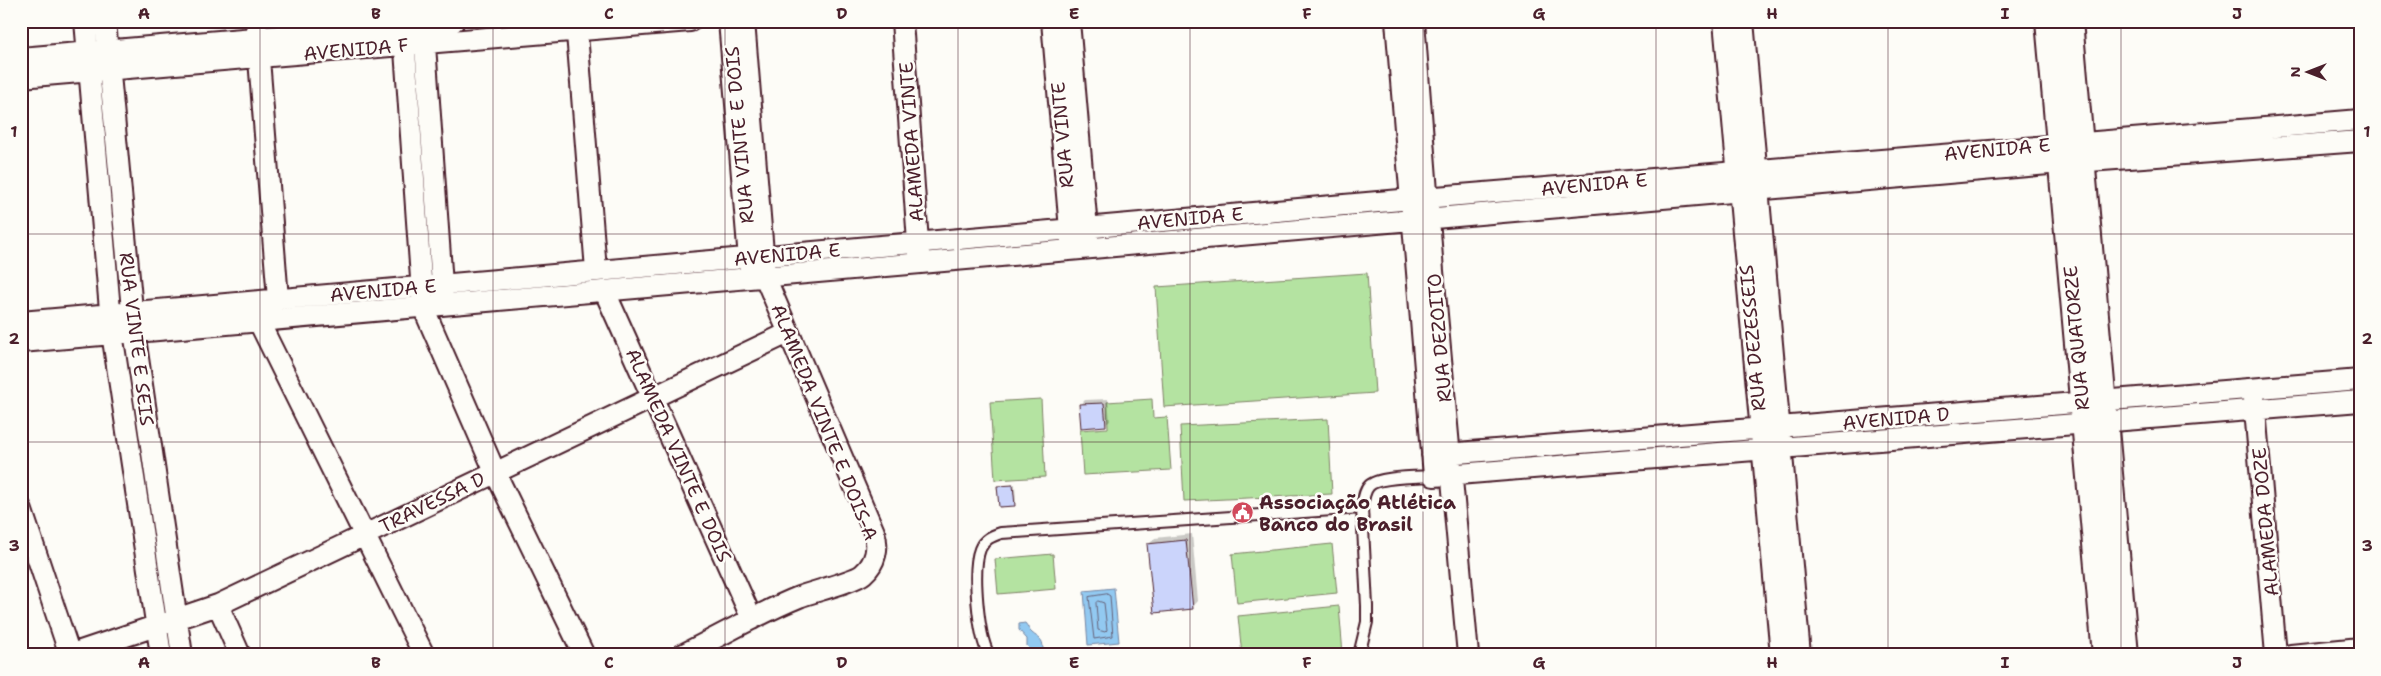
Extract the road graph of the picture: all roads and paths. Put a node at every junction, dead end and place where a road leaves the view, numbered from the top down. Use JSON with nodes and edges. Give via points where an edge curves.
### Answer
{"nodes":[{"id":1,"x":85,"y":21,"type":"edge"},
{"id":2,"x":105,"y":21,"type":"edge"},
{"id":3,"x":454,"y":21,"type":"edge"},
{"id":4,"x":690,"y":21,"type":"edge"},
{"id":5,"x":729,"y":21,"type":"edge"},
{"id":6,"x":744,"y":21,"type":"edge"},
{"id":7,"x":902,"y":21,"type":"edge"},
{"id":8,"x":1052,"y":21,"type":"edge"},
{"id":9,"x":1069,"y":21,"type":"edge"},
{"id":10,"x":1396,"y":21,"type":"edge"},
{"id":11,"x":1414,"y":21,"type":"edge"},
{"id":12,"x":1724,"y":21,"type":"edge"},
{"id":13,"x":1743,"y":21,"type":"edge"},
{"id":14,"x":2048,"y":21,"type":"edge"},
{"id":15,"x":2070,"y":21,"type":"edge"},
{"id":16,"x":576,"y":26,"type":"edge"},
{"id":17,"x":424,"y":29,"type":"edge"},
{"id":18,"x":404,"y":30,"type":"edge"},
{"id":19,"x":258,"y":39,"type":"edge"},
{"id":20,"x":21,"y":58,"type":"edge"},
{"id":21,"x":98,"y":61,"type":"junction"},
{"id":22,"x":21,"y":77,"type":"edge"},
{"id":23,"x":2360,"y":120,"type":"edge"},
{"id":24,"x":2360,"y":141,"type":"edge"},
{"id":25,"x":2071,"y":152,"type":"junction"},
{"id":26,"x":1747,"y":172,"type":"junction"},
{"id":27,"x":1749,"y":192,"type":"junction"},
{"id":28,"x":1420,"y":198,"type":"junction"},
{"id":29,"x":1422,"y":220,"type":"junction"},
{"id":30,"x":1079,"y":238,"type":"junction"},
{"id":31,"x":918,"y":242,"type":"junction"},
{"id":32,"x":756,"y":257,"type":"junction"},
{"id":33,"x":920,"y":263,"type":"junction"},
{"id":34,"x":596,"y":270,"type":"junction"},
{"id":35,"x":758,"y":278,"type":"junction"},
{"id":36,"x":442,"y":285,"type":"junction"},
{"id":37,"x":422,"y":286,"type":"junction"},
{"id":38,"x":605,"y":292,"type":"junction"},
{"id":39,"x":278,"y":299,"type":"junction"},
{"id":40,"x":444,"y":306,"type":"junction"},
{"id":41,"x":423,"y":307,"type":"junction"},
{"id":42,"x":132,"y":311,"type":"junction"},
{"id":43,"x":21,"y":322,"type":"edge"},
{"id":44,"x":260,"y":322,"type":"junction"},
{"id":45,"x":111,"y":323,"type":"junction"},
{"id":46,"x":134,"y":331,"type":"junction"},
{"id":47,"x":788,"y":333,"type":"junction"},
{"id":48,"x":21,"y":342,"type":"edge"},
{"id":49,"x":2360,"y":380,"type":"edge"},
{"id":50,"x":2253,"y":389,"type":"junction"},
{"id":51,"x":652,"y":396,"type":"junction"},
{"id":52,"x":2360,"y":400,"type":"edge"},
{"id":53,"x":2255,"y":410,"type":"junction"},
{"id":54,"x":2094,"y":411,"type":"junction"},
{"id":55,"x":1770,"y":438,"type":"junction"},
{"id":56,"x":1441,"y":454,"type":"junction"},
{"id":57,"x":496,"y":472,"type":"junction"},
{"id":58,"x":1443,"y":475,"type":"junction"},
{"id":59,"x":1413,"y":478,"type":"junction"},
{"id":60,"x":21,"y":508,"type":"edge"},
{"id":61,"x":1362,"y":508,"type":"junction"},
{"id":62,"x":364,"y":535,"type":"junction"},
{"id":63,"x":218,"y":605,"type":"junction"},
{"id":64,"x":177,"y":619,"type":"junction"},
{"id":65,"x":752,"y":619,"type":"junction"},
{"id":66,"x":157,"y":625,"type":"junction"},
{"id":67,"x":2360,"y":648,"type":"edge"},
{"id":68,"x":70,"y":655,"type":"edge"},
{"id":69,"x":161,"y":655,"type":"edge"},
{"id":70,"x":182,"y":655,"type":"edge"},
{"id":71,"x":240,"y":655,"type":"edge"},
{"id":72,"x":424,"y":655,"type":"edge"},
{"id":73,"x":584,"y":655,"type":"edge"},
{"id":74,"x":682,"y":655,"type":"edge"},
{"id":75,"x":989,"y":655,"type":"edge"},
{"id":76,"x":1359,"y":655,"type":"edge"},
{"id":77,"x":1468,"y":655,"type":"edge"},
{"id":78,"x":1781,"y":655,"type":"edge"},
{"id":79,"x":1800,"y":655,"type":"edge"},
{"id":80,"x":2105,"y":655,"type":"edge"},
{"id":81,"x":2126,"y":655,"type":"edge"},
{"id":82,"x":2276,"y":655,"type":"edge"},
{"id":83,"x":2291,"y":655,"type":"edge"}],
"edges":[{"from":1,"to":21,"type":"street","name":"RUA VINTE E SEIS"},
{"from":2,"to":21,"type":"street","name":"RUA VINTE E SEIS"},
{"from":3,"to":17,"type":"street","name":"AVENIDA F"},
{"from":4,"to":16,"type":"street","name":"AVENIDA F"},
{"from":5,"to":32,"type":"street","name":"RUA VINTE E DOIS"},
{"from":6,"to":32,"type":"street","name":"RUA VINTE E DOIS"},
{"from":7,"to":31,"type":"street","name":"ALAMEDA VINTE"},
{"from":8,"to":30,"type":"street","name":"RUA VINTE"},
{"from":9,"to":30,"type":"street","name":"RUA VINTE"},
{"from":10,"to":28,"type":"street","name":"RUA DEZOITO"},
{"from":11,"to":28,"type":"street","name":"RUA DEZOITO"},
{"from":12,"to":26,"type":"street","name":"RUA DEZESSEIS"},
{"from":13,"to":26,"type":"street","name":"RUA DEZESSEIS"},
{"from":14,"to":25,"type":"street","name":"RUA QUATORZE"},
{"from":15,"to":25,"type":"street","name":"RUA QUATORZE"},
{"from":16,"to":17,"type":"street","name":"AVENIDA F"},
{"from":16,"to":34,"type":"street"},
{"from":17,"to":18,"type":"street","name":"AVENIDA F"},
{"from":17,"to":36,"type":"street"},
{"from":18,"to":19,"type":"street","name":"AVENIDA F"},
{"from":18,"to":37,"type":"street"},
{"from":19,"to":21,"type":"street","name":"AVENIDA F"},
{"from":19,"to":39,"type":"street"},
{"from":20,"to":21,"type":"street","name":"AVENIDA F"},
{"from":21,"to":22,"type":"street","name":"AVENIDA F"},
{"from":21,"to":42,"type":"street","name":"RUA VINTE E SEIS"},
{"from":21,"to":45,"type":"street","name":"RUA VINTE E SEIS"},
{"from":23,"to":25,"type":"street","name":"AVENIDA E"},
{"from":24,"to":25,"type":"street","name":"AVENIDA E"},
{"from":25,"to":26,"type":"street","name":"AVENIDA E"},
{"from":25,"to":27,"type":"street","name":"AVENIDA E"},
{"from":25,"to":54,"type":"street","name":"RUA QUATORZE"},
{"from":26,"to":27,"type":"street","name":"RUA DEZESSEIS"},
{"from":26,"to":28,"type":"street","name":"AVENIDA E"},
{"from":27,"to":29,"type":"street","name":"AVENIDA E"},
{"from":27,"to":55,"type":"street","name":"RUA DEZESSEIS"},
{"from":28,"to":29,"type":"street","name":"RUA DEZOITO"},
{"from":28,"to":30,"type":"street","name":"AVENIDA E","via":[[1322,206]]},
{"from":29,"to":30,"type":"street","name":"AVENIDA E"},
{"from":29,"to":56,"type":"street","name":"RUA DEZOITO","via":[[1433,271]]},
{"from":30,"to":31,"type":"street","name":"AVENIDA E"},
{"from":30,"to":33,"type":"street","name":"AVENIDA E"},
{"from":31,"to":32,"type":"street","name":"AVENIDA E"},
{"from":31,"to":33,"type":"street","name":"ALAMEDA VINTE"},
{"from":32,"to":34,"type":"street","name":"AVENIDA E"},
{"from":32,"to":35,"type":"street","name":"RUA VINTE E DOIS"},
{"from":33,"to":35,"type":"street","name":"AVENIDA E"},
{"from":34,"to":36,"type":"street","name":"AVENIDA E"},
{"from":35,"to":38,"type":"street","name":"AVENIDA E"},
{"from":35,"to":47,"type":"street","name":"ALAMEDA VINTE E DOIS-A"},
{"from":36,"to":37,"type":"street","name":"AVENIDA E"},
{"from":36,"to":40,"type":"street"},
{"from":37,"to":39,"type":"street","name":"AVENIDA E"},
{"from":37,"to":41,"type":"street"},
{"from":38,"to":40,"type":"street","name":"AVENIDA E"},
{"from":38,"to":51,"type":"street","name":"ALAMEDA VINTE E DOIS"},
{"from":39,"to":42,"type":"street","name":"AVENIDA E"},
{"from":40,"to":41,"type":"street","name":"AVENIDA E"},
{"from":41,"to":44,"type":"street","name":"AVENIDA E"},
{"from":41,"to":57,"type":"street"},
{"from":42,"to":45,"type":"street","name":"AVENIDA E"},
{"from":42,"to":46,"type":"street","name":"RUA VINTE E SEIS"},
{"from":43,"to":45,"type":"street","name":"AVENIDA E"},
{"from":44,"to":46,"type":"street","name":"AVENIDA E"},
{"from":44,"to":62,"type":"street"},
{"from":45,"to":46,"type":"street","name":"AVENIDA E"},
{"from":45,"to":48,"type":"street","name":"AVENIDA E"},
{"from":45,"to":66,"type":"street","name":"RUA VINTE E SEIS"},
{"from":46,"to":64,"type":"street","name":"RUA VINTE E SEIS"},
{"from":47,"to":51,"type":"street","name":"TRAVESSA D"},
{"from":47,"to":65,"type":"street","name":"ALAMEDA VINTE E DOIS-A","via":[[874,532],[876,549],[870,567],[860,577],[798,598]]},
{"from":49,"to":50,"type":"street","name":"AVENIDA D"},
{"from":50,"to":53,"type":"street","name":"ALAMEDA DOZE"},
{"from":50,"to":54,"type":"street","name":"AVENIDA D"},
{"from":51,"to":57,"type":"street","name":"TRAVESSA D"},
{"from":51,"to":65,"type":"street","name":"ALAMEDA VINTE E DOIS"},
{"from":52,"to":53,"type":"street","name":"AVENIDA D"},
{"from":53,"to":54,"type":"street","name":"AVENIDA D"},
{"from":53,"to":82,"type":"street","name":"ALAMEDA DOZE"},
{"from":54,"to":55,"type":"street","name":"AVENIDA D"},
{"from":54,"to":80,"type":"street","name":"RUA QUATORZE"},
{"from":54,"to":81,"type":"street","name":"RUA QUATORZE"},
{"from":55,"to":56,"type":"street","name":"AVENIDA D"},
{"from":55,"to":58,"type":"street","name":"AVENIDA D"},
{"from":55,"to":78,"type":"street","name":"RUA DEZESSEIS"},
{"from":55,"to":79,"type":"street","name":"RUA DEZESSEIS"},
{"from":56,"to":58,"type":"street","name":"RUA DEZOITO"},
{"from":56,"to":59,"type":"lane"},
{"from":57,"to":62,"type":"street","name":"TRAVESSA D"},
{"from":57,"to":73,"type":"street"},
{"from":58,"to":59,"type":"lane"},
{"from":58,"to":77,"type":"street","name":"RUA DEZOITO"},
{"from":59,"to":61,"type":"lane","via":[[1373,482],[1366,489]]},
{"from":60,"to":68,"type":"street"},
{"from":61,"to":75,"type":"lane","via":[[992,536],[980,549],[977,577],[979,623]]},
{"from":61,"to":76,"type":"lane","via":[[1367,622]]},
{"from":62,"to":63,"type":"street","name":"TRAVESSA D"},
{"from":62,"to":72,"type":"street"},
{"from":63,"to":64,"type":"street","name":"TRAVESSA D"},
{"from":63,"to":71,"type":"street"},
{"from":64,"to":66,"type":"street","name":"TRAVESSA D"},
{"from":64,"to":70,"type":"street","name":"RUA VINTE E SEIS"},
{"from":65,"to":74,"type":"street"},
{"from":66,"to":68,"type":"street","name":"TRAVESSA D"},
{"from":66,"to":69,"type":"street","name":"RUA VINTE E SEIS"},
{"from":67,"to":83,"type":"street"}]}
